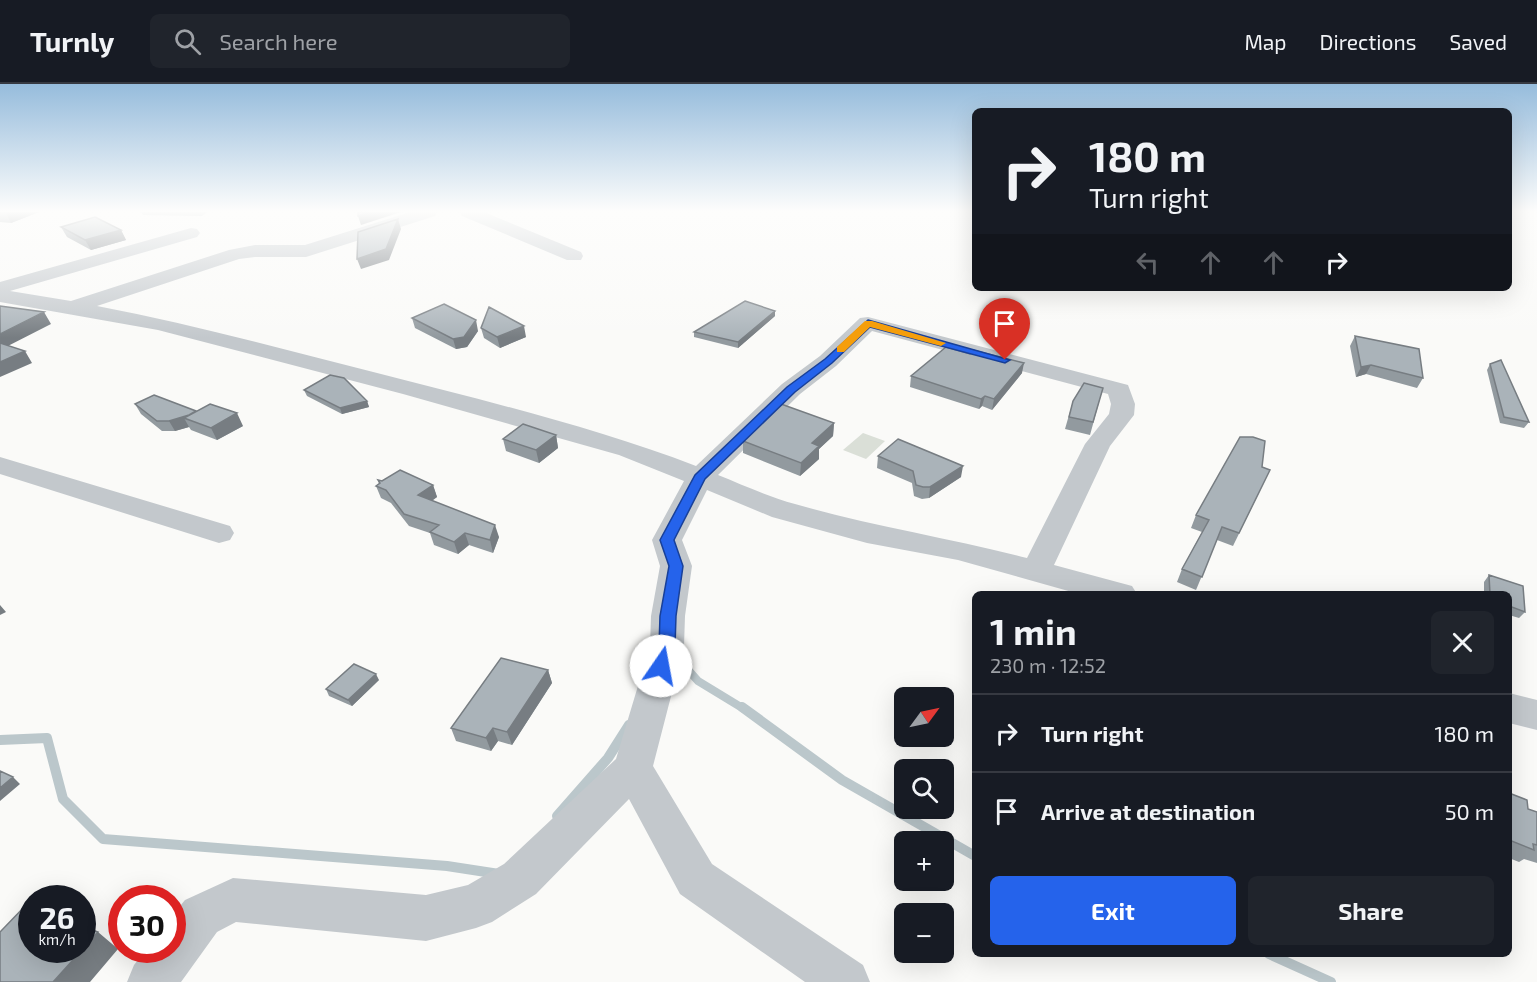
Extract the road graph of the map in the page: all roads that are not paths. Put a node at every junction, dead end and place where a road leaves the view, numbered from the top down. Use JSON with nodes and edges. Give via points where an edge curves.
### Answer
{"nodes":[{"id":1,"x":118,"y":254,"type":"edge"},
{"id":2,"x":238,"y":254,"type":"edge"},
{"id":3,"x":569,"y":254,"type":"edge"},
{"id":4,"x":574,"y":256,"type":"dead end"},
{"id":5,"x":0,"y":288,"type":"edge"},
{"id":6,"x":0,"y":296,"type":"edge"},
{"id":7,"x":72,"y":306,"type":"junction"},
{"id":8,"x":0,"y":465,"type":"edge"},
{"id":9,"x":700,"y":477,"type":"junction"},
{"id":10,"x":219,"y":532,"type":"dead end"},
{"id":11,"x":1036,"y":570,"type":"junction"},
{"id":12,"x":1110,"y":591,"type":"edge"},
{"id":13,"x":1512,"y":709,"type":"edge"},
{"id":14,"x":1537,"y":715,"type":"edge"},
{"id":15,"x":633,"y":768,"type":"junction"},
{"id":16,"x":151,"y":982,"type":"edge"},
{"id":17,"x":846,"y":982,"type":"edge"}],
"edges":[{"from":1,"to":5,"type":"street"},
{"from":2,"to":7,"type":"street"},
{"from":3,"to":4,"type":"street"},
{"from":6,"to":7,"type":"street"},
{"from":7,"to":9,"type":"street","via":[[241,344],[551,426],[628,449]]},
{"from":8,"to":10,"type":"street"},
{"from":9,"to":11,"type":"street","via":[[793,513]]},
{"from":9,"to":11,"type":"street","via":[[791,389],[868,323],[1119,390],[1121,415],[1098,444]]},
{"from":9,"to":15,"type":"street","via":[[667,540],[676,566],[667,646]]},
{"from":11,"to":12,"type":"street"},
{"from":13,"to":14,"type":"street"},
{"from":15,"to":16,"type":"street","via":[[520,879],[476,906],[426,918],[233,900],[201,916]]},
{"from":15,"to":17,"type":"street","via":[[696,879]]}]}
